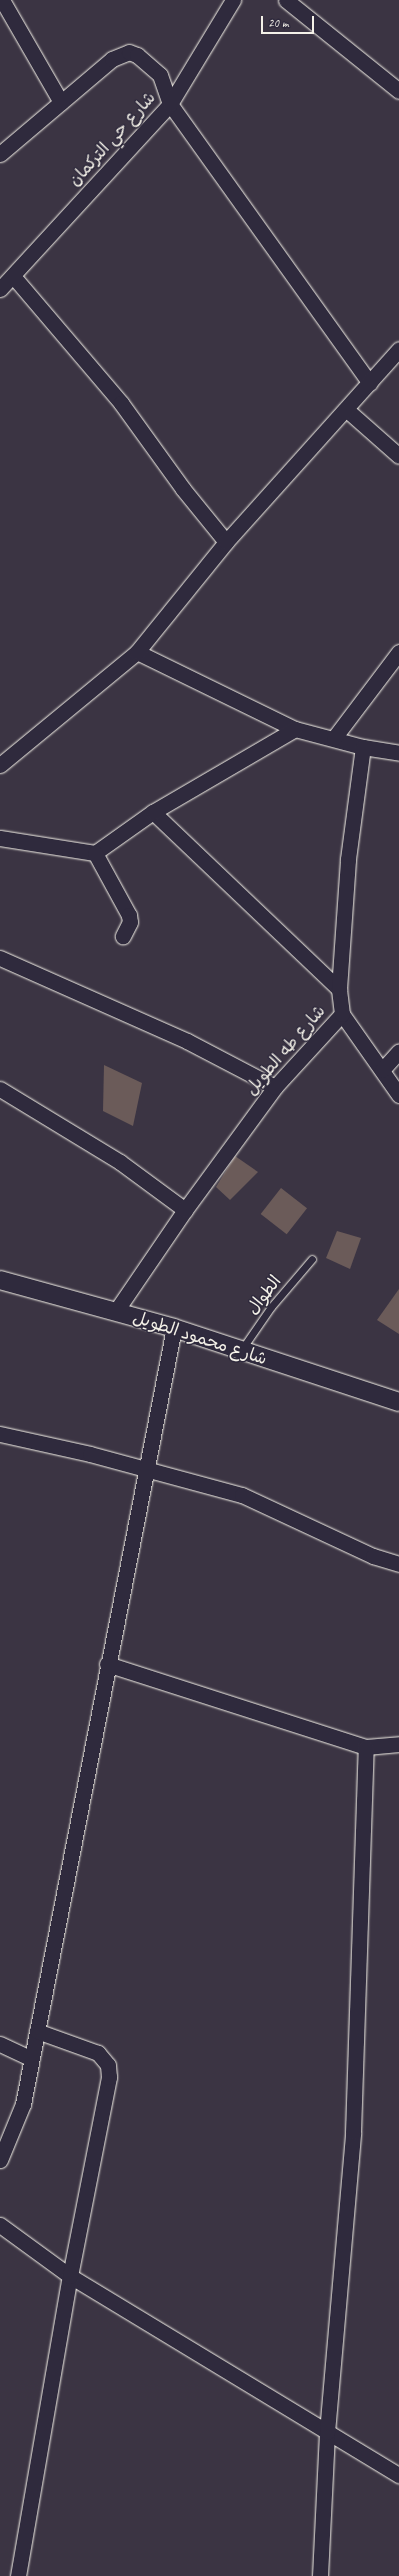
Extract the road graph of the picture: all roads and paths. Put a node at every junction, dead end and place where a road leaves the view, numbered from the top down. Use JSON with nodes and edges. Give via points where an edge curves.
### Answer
{"nodes":[{"id":1,"x":2,"y":0,"type":"edge"},
{"id":2,"x":233,"y":0,"type":"edge"},
{"id":3,"x":286,"y":0,"type":"edge"},
{"id":4,"x":399,"y":91,"type":"edge"},
{"id":5,"x":61,"y":102,"type":"junction"},
{"id":6,"x":170,"y":104,"type":"junction"},
{"id":7,"x":0,"y":154,"type":"edge"},
{"id":8,"x":13,"y":276,"type":"junction"},
{"id":9,"x":0,"y":289,"type":"edge"},
{"id":10,"x":399,"y":350,"type":"edge"},
{"id":11,"x":370,"y":383,"type":"junction"},
{"id":12,"x":347,"y":410,"type":"junction"},
{"id":13,"x":399,"y":456,"type":"edge"},
{"id":14,"x":226,"y":542,"type":"junction"},
{"id":15,"x":137,"y":652,"type":"junction"},
{"id":16,"x":399,"y":652,"type":"edge"},
{"id":17,"x":295,"y":729,"type":"junction"},
{"id":18,"x":334,"y":738,"type":"junction"},
{"id":19,"x":363,"y":747,"type":"junction"},
{"id":20,"x":399,"y":753,"type":"edge"},
{"id":21,"x":0,"y":765,"type":"edge"},
{"id":22,"x":153,"y":812,"type":"junction"},
{"id":23,"x":0,"y":838,"type":"edge"},
{"id":24,"x":95,"y":853,"type":"junction"},
{"id":25,"x":123,"y":936,"type":"dead end"},
{"id":26,"x":0,"y":958,"type":"edge"},
{"id":27,"x":339,"y":989,"type":"junction"},
{"id":28,"x":342,"y":1014,"type":"junction"},
{"id":29,"x":399,"y":1051,"type":"edge"},
{"id":30,"x":382,"y":1070,"type":"junction"},
{"id":31,"x":275,"y":1087,"type":"junction"},
{"id":32,"x":0,"y":1089,"type":"edge"},
{"id":33,"x":399,"y":1094,"type":"edge"},
{"id":34,"x":184,"y":1210,"type":"junction"},
{"id":35,"x":312,"y":1259,"type":"dead end"},
{"id":36,"x":0,"y":1280,"type":"edge"},
{"id":37,"x":116,"y":1311,"type":"junction"},
{"id":38,"x":174,"y":1328,"type":"junction"},
{"id":39,"x":240,"y":1351,"type":"junction"},
{"id":40,"x":399,"y":1402,"type":"edge"},
{"id":41,"x":0,"y":1434,"type":"edge"},
{"id":42,"x":146,"y":1469,"type":"junction"},
{"id":43,"x":399,"y":1564,"type":"edge"},
{"id":44,"x":107,"y":1664,"type":"junction"},
{"id":45,"x":399,"y":1744,"type":"edge"},
{"id":46,"x":366,"y":1747,"type":"junction"},
{"id":47,"x":37,"y":2031,"type":"junction"},
{"id":48,"x":0,"y":2044,"type":"edge"},
{"id":49,"x":30,"y":2058,"type":"junction"},
{"id":50,"x":0,"y":2160,"type":"edge"},
{"id":51,"x":0,"y":2225,"type":"edge"},
{"id":52,"x":70,"y":2276,"type":"junction"},
{"id":53,"x":327,"y":2432,"type":"junction"},
{"id":54,"x":399,"y":2475,"type":"edge"},
{"id":55,"x":18,"y":2576,"type":"edge"},
{"id":56,"x":320,"y":2576,"type":"edge"}],
"edges":[{"from":1,"to":5,"type":"street"},
{"from":2,"to":6,"type":"street","name":"شارع حي التركمان"},
{"from":3,"to":4,"type":"street"},
{"from":5,"to":6,"type":"street","via":[[112,59],[129,52],[137,54],[160,75]]},
{"from":5,"to":7,"type":"street"},
{"from":6,"to":8,"type":"street","name":"شارع حي التركمان"},
{"from":6,"to":11,"type":"street"},
{"from":8,"to":9,"type":"street","name":"شارع حي التركمان"},
{"from":8,"to":14,"type":"street","via":[[121,402],[183,489]]},
{"from":10,"to":11,"type":"street"},
{"from":11,"to":12,"type":"street"},
{"from":12,"to":13,"type":"street"},
{"from":12,"to":14,"type":"street"},
{"from":14,"to":15,"type":"street"},
{"from":15,"to":17,"type":"street"},
{"from":15,"to":21,"type":"street"},
{"from":16,"to":18,"type":"street"},
{"from":17,"to":18,"type":"street"},
{"from":17,"to":22,"type":"street"},
{"from":18,"to":19,"type":"street"},
{"from":19,"to":20,"type":"street"},
{"from":19,"to":27,"type":"street","name":"شارع طه الطويل","via":[[348,859]]},
{"from":22,"to":24,"type":"street"},
{"from":22,"to":27,"type":"street"},
{"from":23,"to":24,"type":"street"},
{"from":24,"to":25,"type":"street","via":[[129,915],[130,922]]},
{"from":26,"to":31,"type":"street","via":[[187,1041]]},
{"from":27,"to":28,"type":"street","name":"شارع طه الطويل"},
{"from":28,"to":30,"type":"street"},
{"from":28,"to":31,"type":"street","name":"شارع طه الطويل"},
{"from":29,"to":30,"type":"street"},
{"from":30,"to":33,"type":"street"},
{"from":31,"to":34,"type":"street","name":"شارع طه الطويل"},
{"from":32,"to":34,"type":"street","via":[[120,1162]]},
{"from":34,"to":37,"type":"street","name":"شارع طه الطويل"},
{"from":35,"to":39,"type":"lane","name":"الطوال","via":[[271,1307]]},
{"from":36,"to":37,"type":"street","name":"شارع محمود الطويل"},
{"from":37,"to":38,"type":"street","name":"شارع محمود الطويل"},
{"from":38,"to":39,"type":"street","name":"شارع محمود الطويل"},
{"from":38,"to":42,"type":"street"},
{"from":39,"to":40,"type":"street","name":"شارع محمود الطويل"},
{"from":41,"to":42,"type":"street"},
{"from":42,"to":43,"type":"street","via":[[242,1495],[373,1556]]},
{"from":42,"to":44,"type":"street"},
{"from":44,"to":46,"type":"street"},
{"from":44,"to":47,"type":"street"},
{"from":45,"to":46,"type":"street"},
{"from":46,"to":53,"type":"street","via":[[353,2132]]},
{"from":47,"to":49,"type":"street"},
{"from":47,"to":52,"type":"street","via":[[88,2048],[98,2053],[108,2065],[107,2094]]},
{"from":48,"to":49,"type":"street"},
{"from":49,"to":50,"type":"street","via":[[23,2104]]},
{"from":51,"to":52,"type":"street"},
{"from":52,"to":53,"type":"street"},
{"from":52,"to":55,"type":"street"},
{"from":53,"to":54,"type":"street"},
{"from":53,"to":56,"type":"street"}]}
